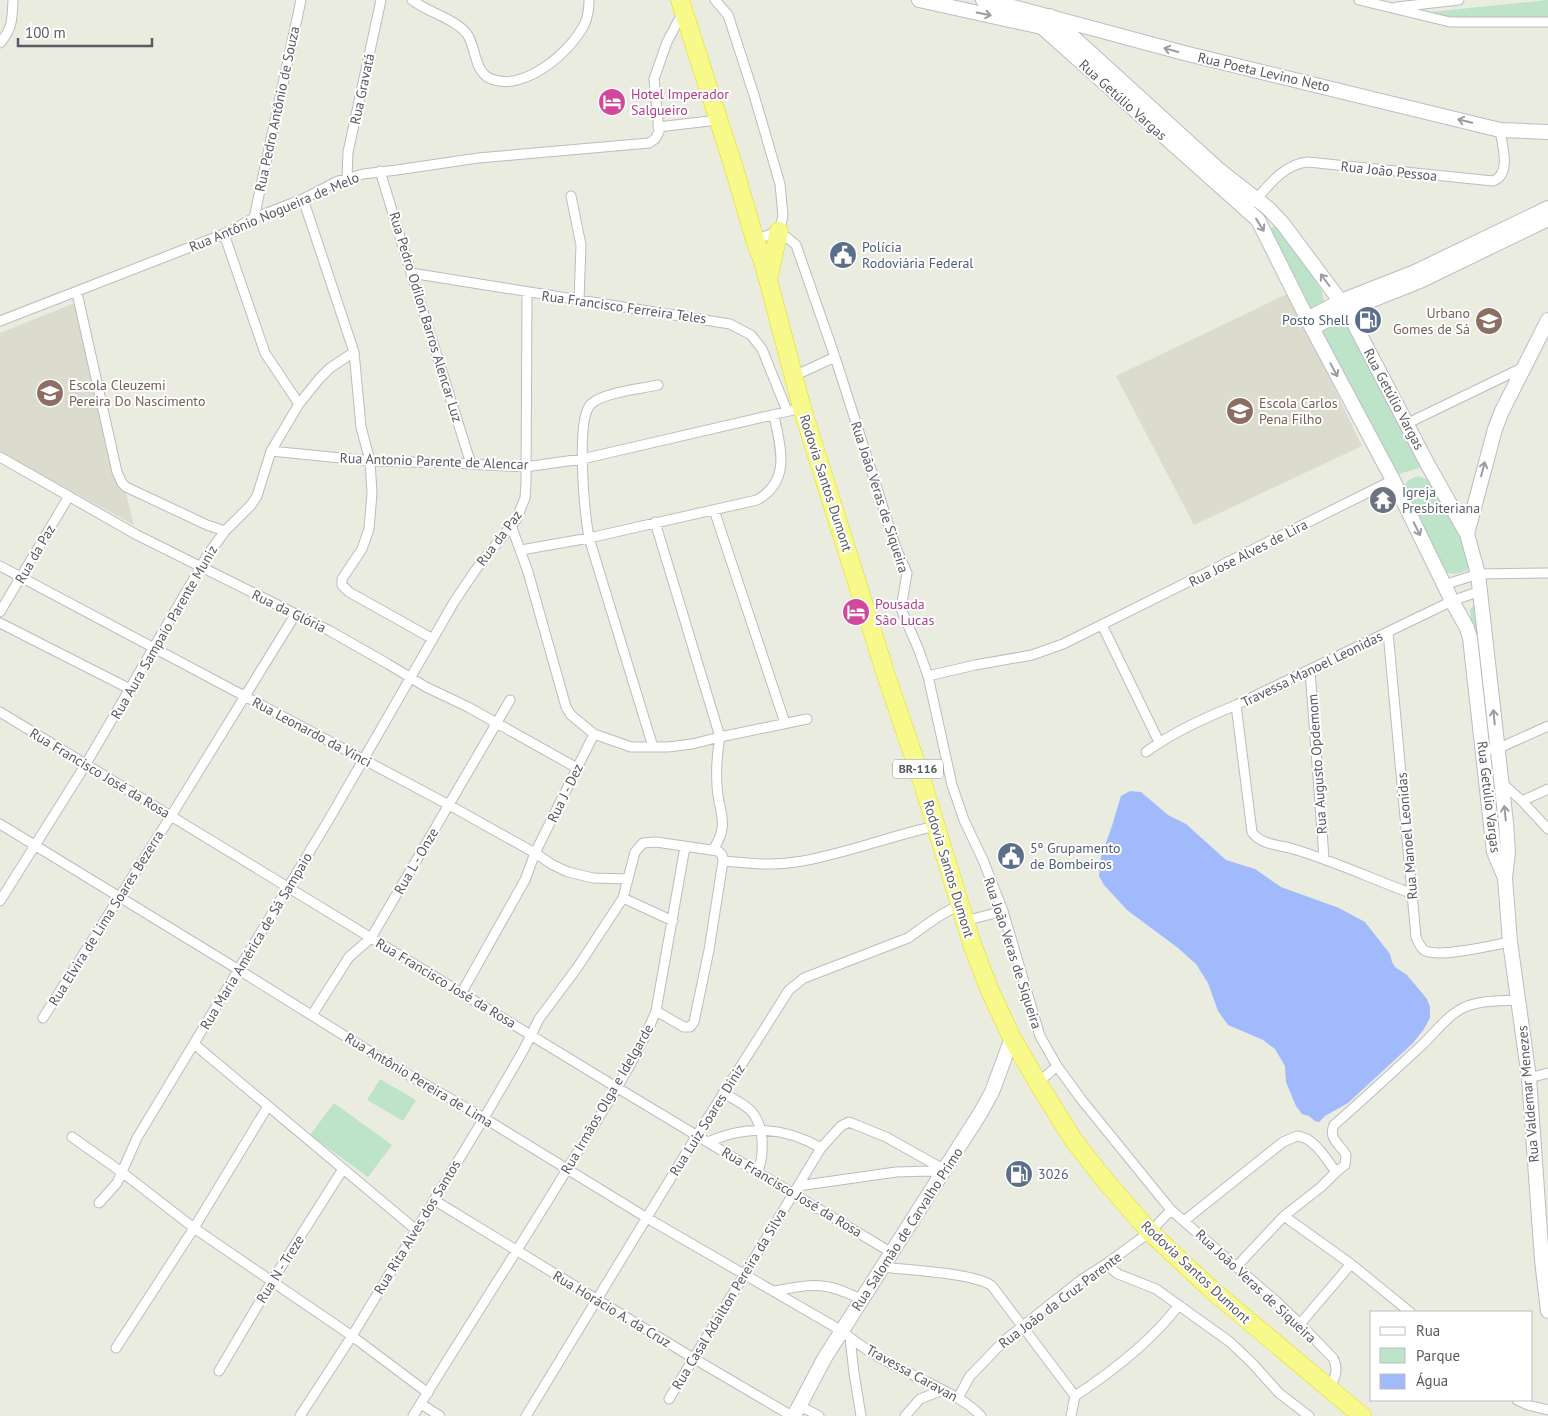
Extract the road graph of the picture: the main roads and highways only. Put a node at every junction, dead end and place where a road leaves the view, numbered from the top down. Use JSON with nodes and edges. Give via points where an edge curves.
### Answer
{"nodes":[{"id":1,"x":919,"y":0,"type":"edge"},
{"id":2,"x":983,"y":0,"type":"edge"},
{"id":3,"x":682,"y":5,"type":"edge"},
{"id":4,"x":1013,"y":9,"type":"edge"},
{"id":5,"x":1050,"y":16,"type":"junction"},
{"id":6,"x":1548,"y":132,"type":"edge"},
{"id":7,"x":1193,"y":154,"type":"junction"},
{"id":8,"x":1252,"y":205,"type":"junction"},
{"id":9,"x":1546,"y":215,"type":"edge"},
{"id":10,"x":779,"y":231,"type":"road end"},
{"id":11,"x":768,"y":280,"type":"junction"},
{"id":12,"x":1344,"y":306,"type":"junction"},
{"id":13,"x":1548,"y":320,"type":"edge"},
{"id":14,"x":1309,"y":323,"type":"junction"},
{"id":15,"x":1467,"y":534,"type":"junction"},
{"id":16,"x":1505,"y":878,"type":"junction"},
{"id":17,"x":1012,"y":1038,"type":"junction"},
{"id":18,"x":1545,"y":1260,"type":"edge"},
{"id":19,"x":1548,"y":1311,"type":"edge"},
{"id":20,"x":795,"y":1413,"type":"edge"},
{"id":21,"x":1362,"y":1416,"type":"edge"}],
"edges":[{"from":1,"to":4,"type":"main road","name":"Rua Getúlio Vargas","one_way":true},
{"from":2,"to":4,"type":"main road","name":"Rua Poeta Levino Neto"},
{"from":3,"to":11,"type":"highway","name":"Rodovia Santos Dumont","number":"BR-116"},
{"from":4,"to":5,"type":"main road","name":"Rua Poeta Levino Neto"},
{"from":4,"to":7,"type":"main road","name":"Rua Getúlio Vargas","via":[[1042,27]]},
{"from":6,"to":5,"type":"main road","name":"Rua Poeta Levino Neto","one_way":true,"via":[[1500,130],[1184,53]]},
{"from":5,"to":7,"type":"main road","name":"Rua Getúlio Vargas"},
{"from":7,"to":8,"type":"main road","name":"Rua Getúlio Vargas"},
{"from":12,"to":8,"type":"main road","name":"Rua Getúlio Vargas","one_way":true,"via":[[1283,224],[1268,209]]},
{"from":8,"to":14,"type":"main road","name":"Rua Getúlio Vargas","one_way":true},
{"from":9,"to":12,"type":"main road","via":[[1417,276]]},
{"from":10,"to":11,"type":"highway"},
{"from":11,"to":17,"type":"highway","name":"Rodovia Santos Dumont","number":"BR-116","via":[[794,376],[795,410],[963,913],[990,991]]},
{"from":12,"to":14,"type":"main road"},
{"from":12,"to":15,"type":"main road","name":"Rua Getúlio Vargas"},
{"from":15,"to":13,"type":"main road","one_way":true,"via":[[1490,442]]},
{"from":14,"to":16,"type":"main road","name":"Rua Getúlio Vargas","one_way":true,"via":[[1393,480],[1469,633],[1494,852]]},
{"from":16,"to":15,"type":"main road","name":"Rua Getúlio Vargas","one_way":true,"via":[[1508,852],[1502,783],[1478,574]]},
{"from":16,"to":18,"type":"main road","name":"Rua Valdemar Menezes","via":[[1510,942],[1529,1078]]},
{"from":17,"to":20,"type":"main road","name":"Rua Salomão de Carvalho Primo","via":[[981,1112],[862,1299],[846,1334],[814,1376]]},
{"from":17,"to":21,"type":"highway","name":"Rodovia Santos Dumont","number":"BR-116","via":[[1089,1160],[1150,1232],[1212,1290]]},
{"from":18,"to":19,"type":"main road","name":"Rua Valdemar Menezes"}]}
